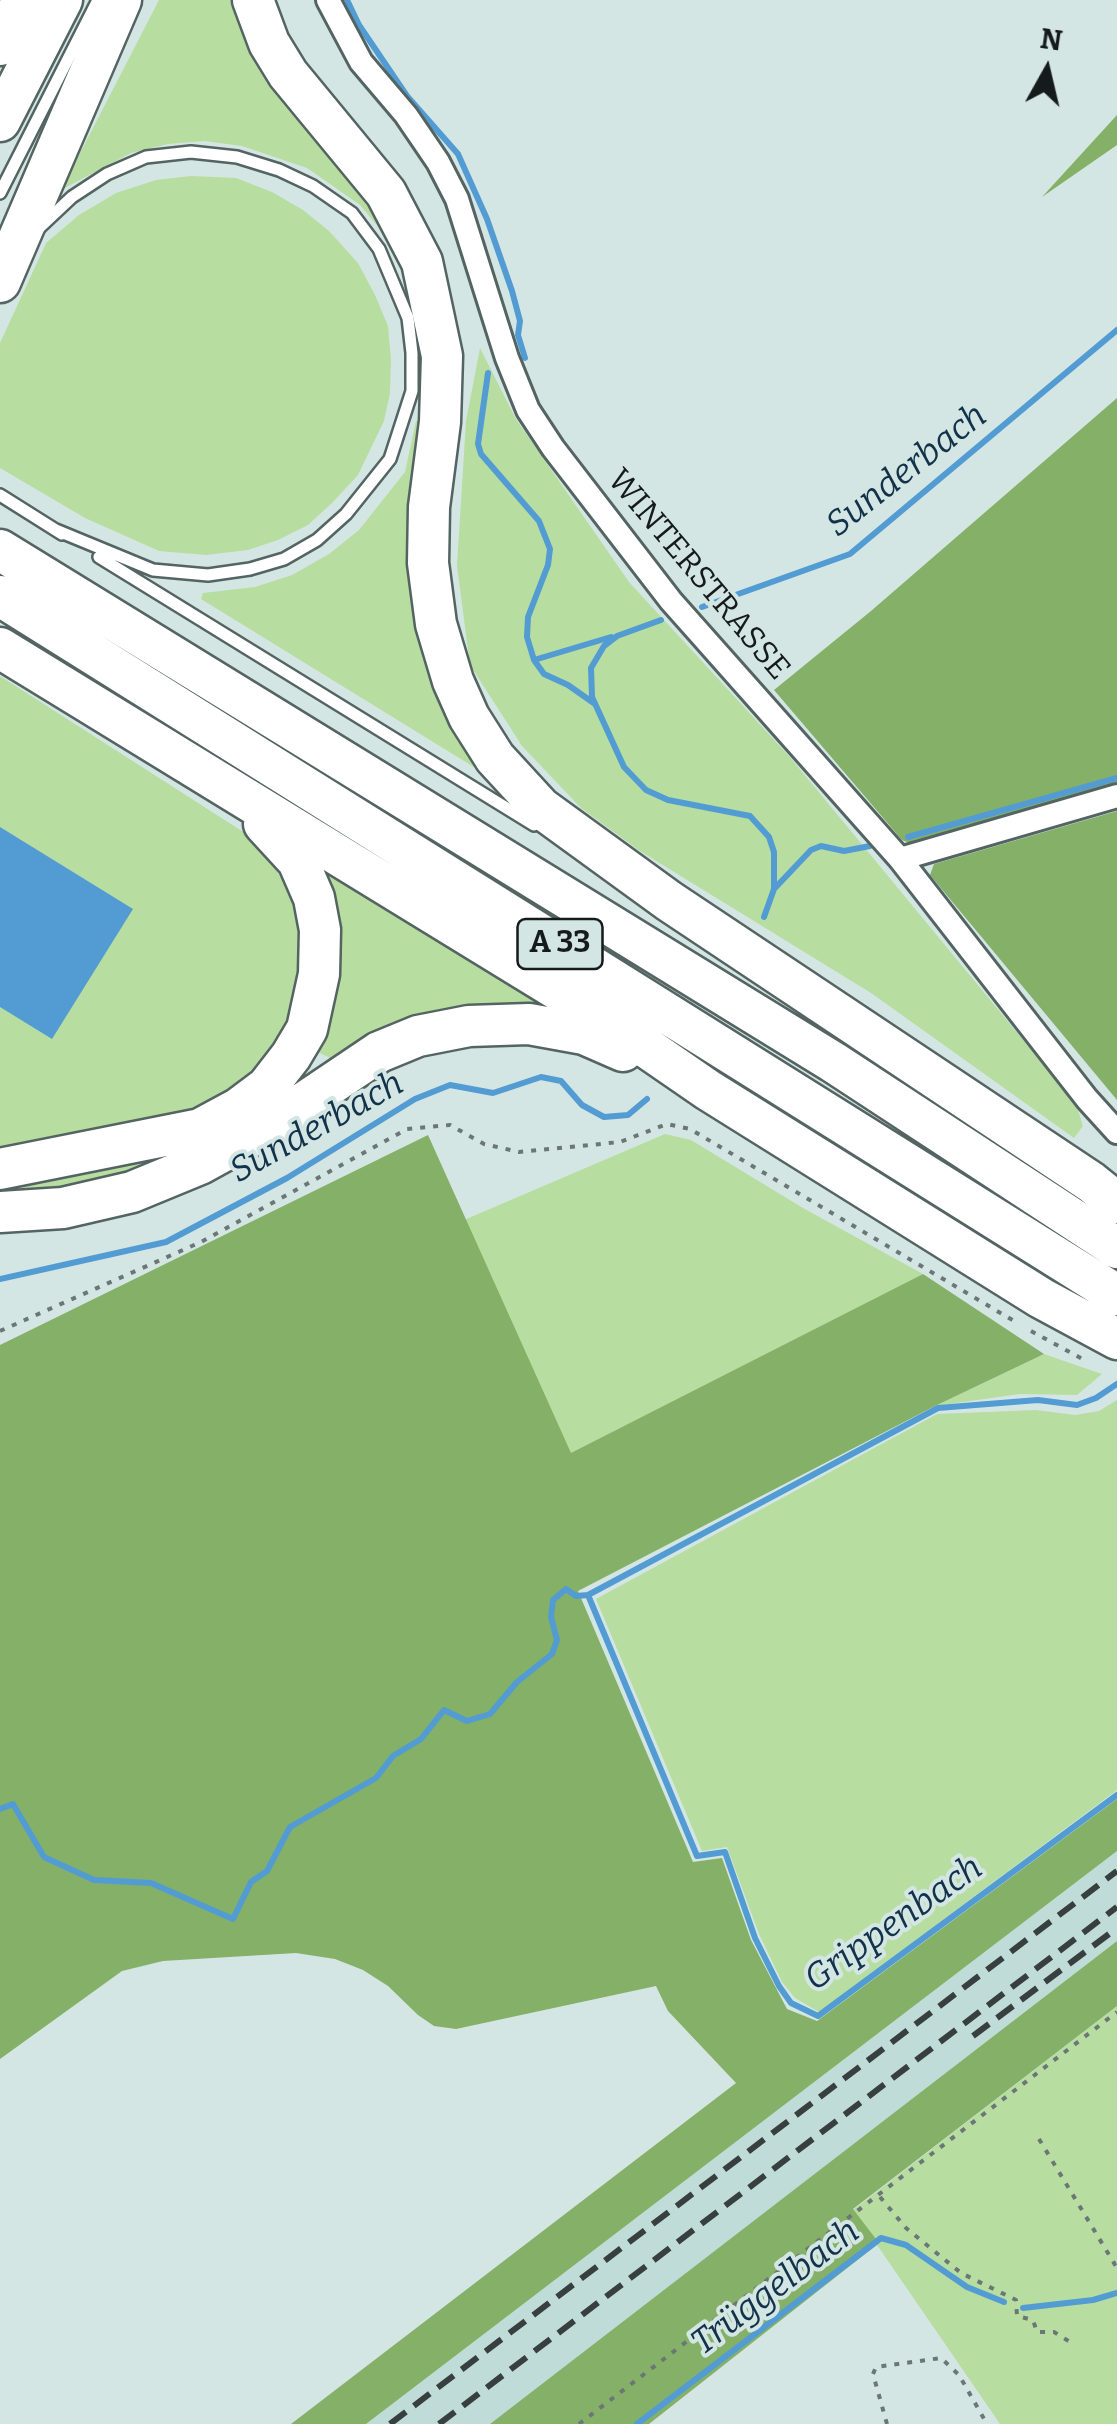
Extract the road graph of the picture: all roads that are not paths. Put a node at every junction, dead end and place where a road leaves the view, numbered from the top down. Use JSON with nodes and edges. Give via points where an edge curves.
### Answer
{"nodes":[{"id":1,"x":7,"y":0,"type":"edge"},
{"id":2,"x":23,"y":0,"type":"edge"},
{"id":3,"x":62,"y":0,"type":"edge"},
{"id":4,"x":98,"y":0,"type":"edge"},
{"id":5,"x":253,"y":0,"type":"edge"},
{"id":6,"x":328,"y":0,"type":"edge"},
{"id":7,"x":0,"y":17,"type":"edge"},
{"id":8,"x":121,"y":17,"type":"edge"},
{"id":9,"x":0,"y":45,"type":"edge"},
{"id":10,"x":0,"y":121,"type":"edge"},
{"id":11,"x":0,"y":194,"type":"edge"},
{"id":12,"x":5,"y":271,"type":"edge"},
{"id":13,"x":0,"y":495,"type":"edge"},
{"id":14,"x":56,"y":530,"type":"junction"},
{"id":15,"x":0,"y":550,"type":"edge"},
{"id":16,"x":0,"y":596,"type":"edge"},
{"id":17,"x":0,"y":648,"type":"edge"},
{"id":18,"x":208,"y":776,"type":"junction"},
{"id":19,"x":1117,"y":796,"type":"edge"},
{"id":20,"x":551,"y":834,"type":"dead end"},
{"id":21,"x":568,"y":844,"type":"dead end"},
{"id":22,"x":900,"y":858,"type":"junction"},
{"id":23,"x":669,"y":901,"type":"junction"},
{"id":24,"x":708,"y":1090,"type":"junction"},
{"id":25,"x":1117,"y":1132,"type":"edge"},
{"id":26,"x":0,"y":1169,"type":"edge"},
{"id":27,"x":1117,"y":1204,"type":"edge"},
{"id":28,"x":0,"y":1212,"type":"edge"},
{"id":29,"x":1117,"y":1248,"type":"edge"},
{"id":30,"x":1117,"y":1295,"type":"edge"},
{"id":31,"x":1106,"y":1351,"type":"edge"}],
"edges":[{"from":1,"to":7,"type":"lane"},
{"from":2,"to":9,"type":"highway"},
{"from":3,"to":10,"type":"highway"},
{"from":4,"to":11,"type":"lane"},
{"from":5,"to":23,"type":"highway","via":[[288,74],[386,193],[430,290],[442,356],[428,563],[453,681],[495,758],[541,808]]},
{"from":6,"to":22,"type":"street","name":"WINTERSTRASSE","via":[[361,62],[406,115],[457,199],[507,358],[544,436],[671,601]]},
{"from":8,"to":12,"type":"highway"},
{"from":12,"to":14,"type":"lane","via":[[72,197],[107,174],[146,156],[237,157],[313,186],[352,213],[380,249],[408,318],[412,391],[390,459],[316,540],[284,559],[208,575],[153,570]]},
{"from":13,"to":14,"type":"lane"},
{"from":14,"to":20,"type":"lane"},
{"from":15,"to":29,"type":"highway","number":"A 33","via":[[833,1062]]},
{"from":16,"to":30,"type":"highway","number":"A 33"},
{"from":17,"to":18,"type":"highway"},
{"from":18,"to":24,"type":"highway","via":[[602,1017]]},
{"from":18,"to":26,"type":"highway","via":[[279,838],[314,898],[319,974],[308,1028],[267,1087],[200,1129]]},
{"from":19,"to":22,"type":"street"},
{"from":21,"to":23,"type":"lane"},
{"from":22,"to":25,"type":"street","name":"WINTERSTRASSE"},
{"from":23,"to":27,"type":"highway"},
{"from":24,"to":28,"type":"highway","via":[[584,1034],[529,1024],[469,1026],[380,1052],[269,1126],[132,1192],[63,1208]]},
{"from":24,"to":31,"type":"highway","via":[[1042,1298]]}]}
